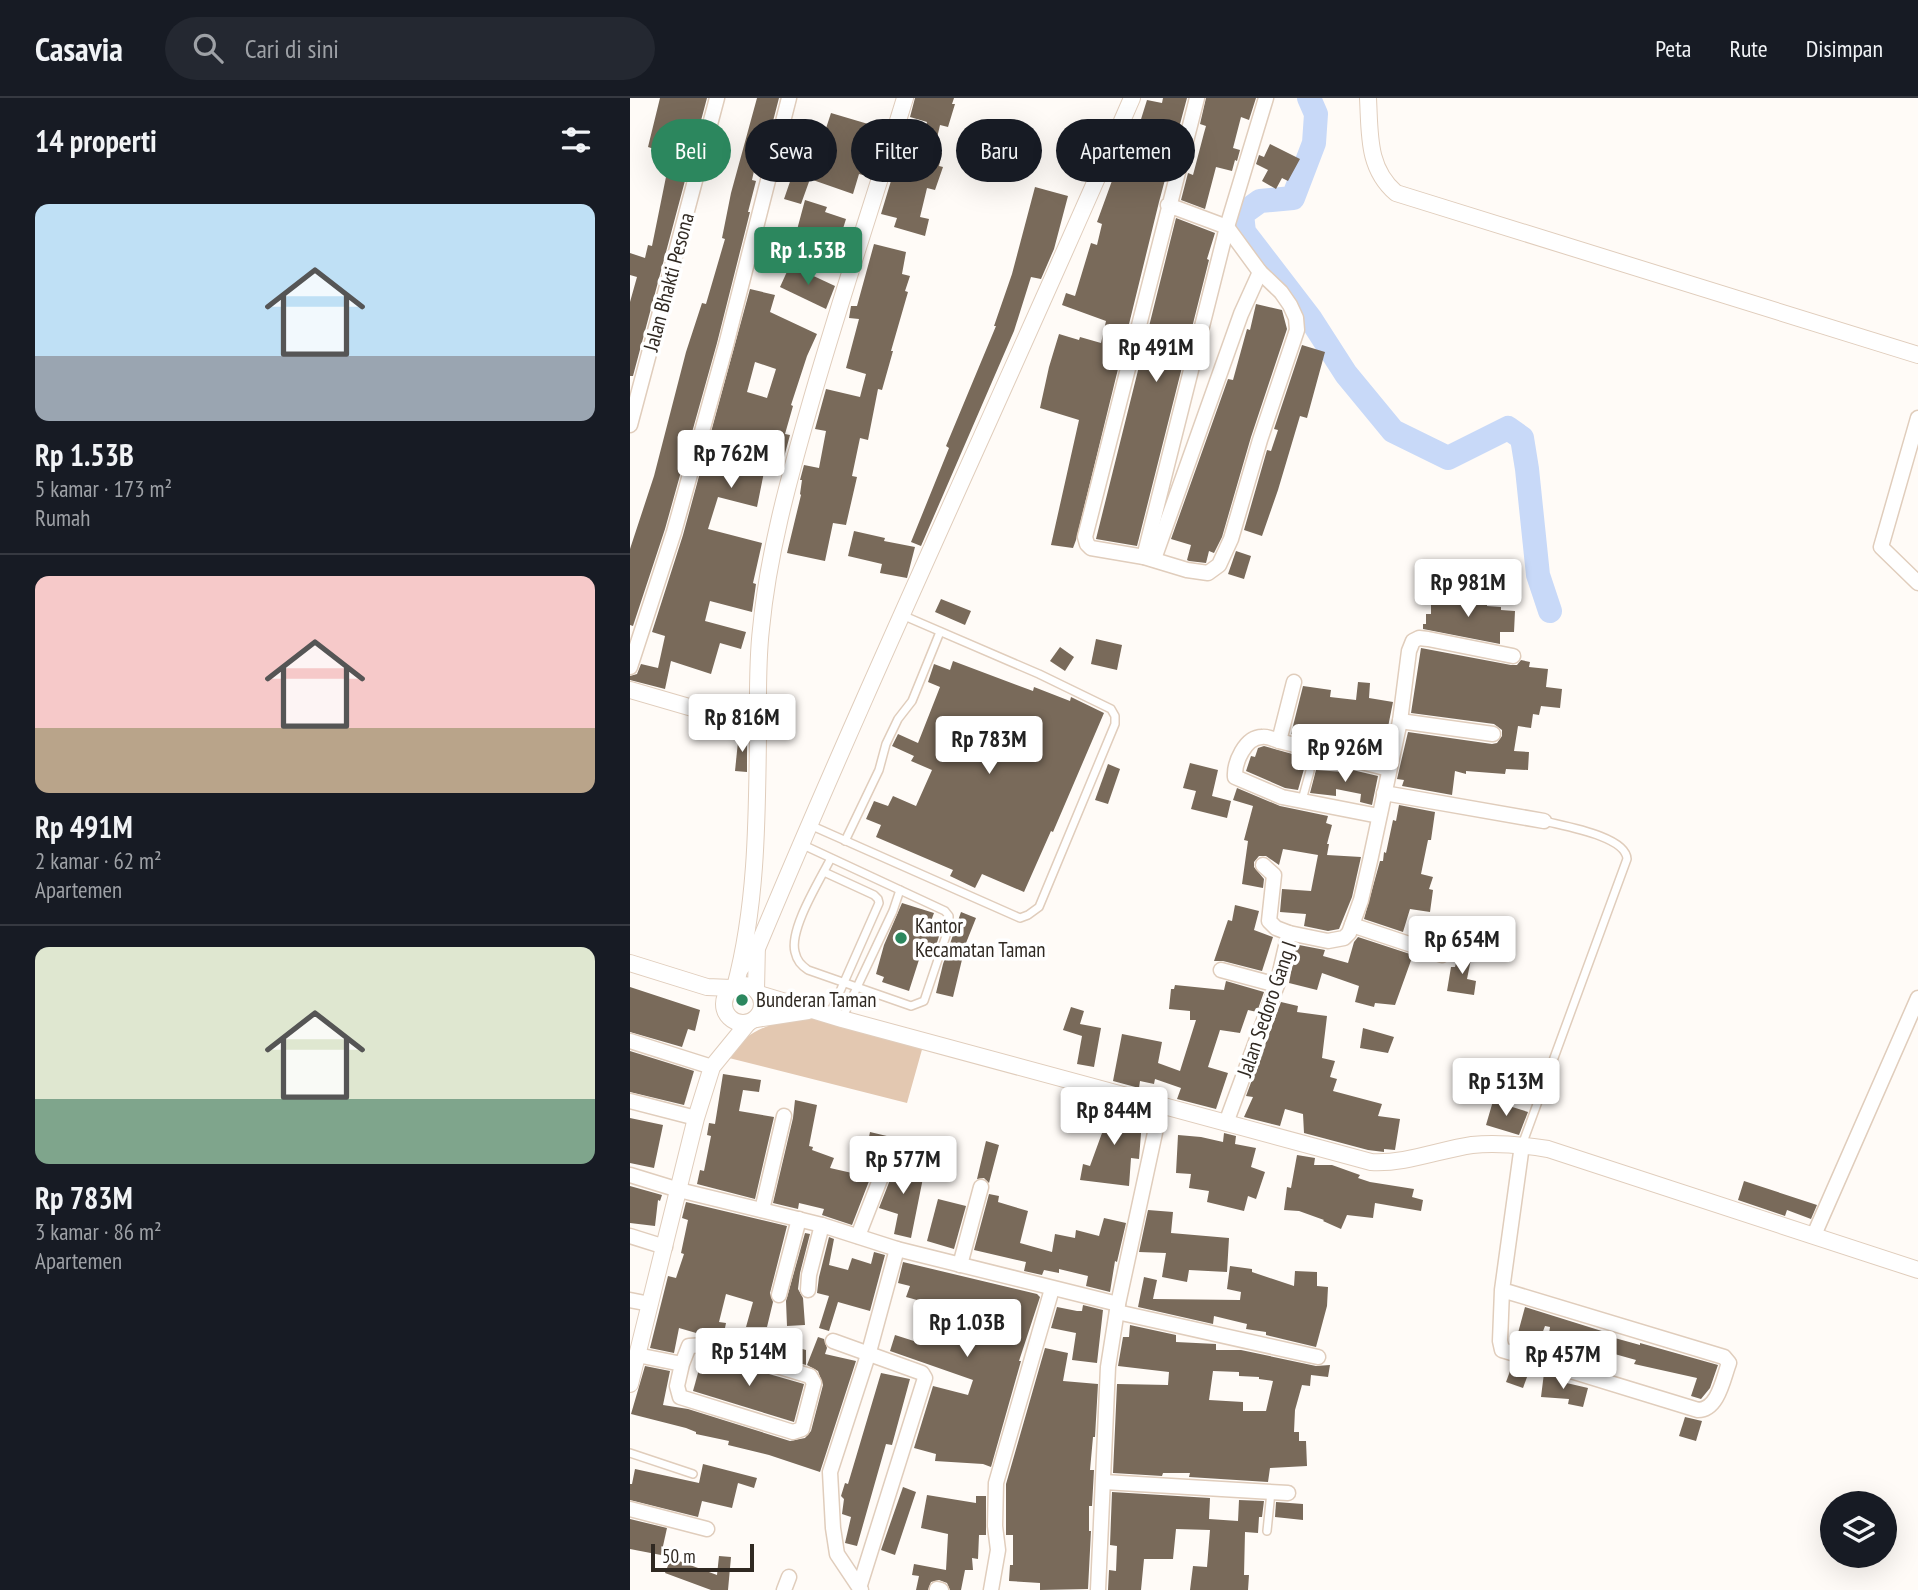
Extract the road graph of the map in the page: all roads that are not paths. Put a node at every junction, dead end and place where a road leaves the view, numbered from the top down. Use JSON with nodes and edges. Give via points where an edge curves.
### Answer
{"nodes":[{"id":1,"x":717,"y":98,"type":"edge"},
{"id":2,"x":789,"y":98,"type":"edge"},
{"id":3,"x":905,"y":98,"type":"edge"},
{"id":4,"x":1132,"y":98,"type":"edge"},
{"id":5,"x":1197,"y":98,"type":"edge"},
{"id":6,"x":1266,"y":98,"type":"edge"},
{"id":7,"x":1368,"y":98,"type":"edge"},
{"id":8,"x":1168,"y":205,"type":"junction"},
{"id":9,"x":1227,"y":227,"type":"junction"},
{"id":10,"x":1260,"y":272,"type":"junction"},
{"id":11,"x":1918,"y":355,"type":"edge"},
{"id":12,"x":1918,"y":418,"type":"edge"},
{"id":13,"x":630,"y":425,"type":"edge"},
{"id":14,"x":1149,"y":558,"type":"junction"},
{"id":15,"x":1918,"y":583,"type":"edge"},
{"id":16,"x":902,"y":615,"type":"junction"},
{"id":17,"x":940,"y":632,"type":"junction"},
{"id":18,"x":1513,"y":656,"type":"dead end"},
{"id":19,"x":630,"y":667,"type":"edge"},
{"id":20,"x":1294,"y":682,"type":"dead end"},
{"id":21,"x":630,"y":690,"type":"edge"},
{"id":22,"x":1400,"y":721,"type":"junction"},
{"id":23,"x":758,"y":727,"type":"junction"},
{"id":24,"x":1493,"y":734,"type":"dead end"},
{"id":25,"x":1279,"y":741,"type":"junction"},
{"id":26,"x":1389,"y":769,"type":"junction"},
{"id":27,"x":1310,"y":771,"type":"dead end"},
{"id":28,"x":1384,"y":793,"type":"junction"},
{"id":29,"x":1302,"y":802,"type":"junction"},
{"id":30,"x":1379,"y":817,"type":"junction"},
{"id":31,"x":1544,"y":821,"type":"joint"},
{"id":32,"x":809,"y":824,"type":"junction"},
{"id":33,"x":845,"y":841,"type":"junction"},
{"id":34,"x":801,"y":844,"type":"junction"},
{"id":35,"x":831,"y":858,"type":"junction"},
{"id":36,"x":1263,"y":865,"type":"dead end"},
{"id":37,"x":824,"y":872,"type":"junction"},
{"id":38,"x":900,"y":890,"type":"junction"},
{"id":39,"x":748,"y":914,"type":"junction"},
{"id":40,"x":1352,"y":925,"type":"junction"},
{"id":41,"x":1289,"y":933,"type":"junction"},
{"id":42,"x":758,"y":946,"type":"junction"},
{"id":43,"x":1442,"y":955,"type":"dead end"},
{"id":44,"x":630,"y":962,"type":"edge"},
{"id":45,"x":740,"y":969,"type":"junction"},
{"id":46,"x":1221,"y":970,"type":"dead end"},
{"id":47,"x":673,"y":977,"type":"junction"},
{"id":48,"x":842,"y":983,"type":"junction"},
{"id":49,"x":1277,"y":985,"type":"junction"},
{"id":50,"x":734,"y":987,"type":"junction"},
{"id":51,"x":856,"y":988,"type":"junction"},
{"id":52,"x":758,"y":992,"type":"junction"},
{"id":53,"x":1918,"y":998,"type":"edge"},
{"id":54,"x":814,"y":1010,"type":"junction"},
{"id":55,"x":726,"y":1013,"type":"junction"},
{"id":56,"x":836,"y":1016,"type":"junction"},
{"id":57,"x":752,"y":1021,"type":"junction"},
{"id":58,"x":630,"y":1041,"type":"edge"},
{"id":59,"x":714,"y":1062,"type":"junction"},
{"id":60,"x":630,"y":1101,"type":"edge"},
{"id":61,"x":1161,"y":1105,"type":"junction"},
{"id":62,"x":784,"y":1116,"type":"dead end"},
{"id":63,"x":696,"y":1118,"type":"junction"},
{"id":64,"x":1226,"y":1122,"type":"junction"},
{"id":65,"x":1522,"y":1145,"type":"junction"},
{"id":66,"x":892,"y":1149,"type":"dead end"},
{"id":67,"x":630,"y":1175,"type":"edge"},
{"id":68,"x":981,"y":1187,"type":"dead end"},
{"id":69,"x":679,"y":1190,"type":"junction"},
{"id":70,"x":762,"y":1210,"type":"junction"},
{"id":71,"x":799,"y":1219,"type":"junction"},
{"id":72,"x":822,"y":1225,"type":"junction"},
{"id":73,"x":630,"y":1236,"type":"edge"},
{"id":74,"x":858,"y":1236,"type":"junction"},
{"id":75,"x":1814,"y":1236,"type":"junction"},
{"id":76,"x":665,"y":1247,"type":"junction"},
{"id":77,"x":897,"y":1249,"type":"junction"},
{"id":78,"x":960,"y":1265,"type":"junction"},
{"id":79,"x":1918,"y":1270,"type":"edge"},
{"id":80,"x":1052,"y":1289,"type":"junction"},
{"id":81,"x":808,"y":1290,"type":"dead end"},
{"id":82,"x":1502,"y":1290,"type":"junction"},
{"id":83,"x":779,"y":1294,"type":"dead end"},
{"id":84,"x":630,"y":1300,"type":"edge"},
{"id":85,"x":650,"y":1304,"type":"junction"},
{"id":86,"x":1118,"y":1308,"type":"junction"},
{"id":87,"x":832,"y":1341,"type":"dead end"},
{"id":88,"x":869,"y":1352,"type":"junction"},
{"id":89,"x":637,"y":1355,"type":"junction"},
{"id":90,"x":1318,"y":1357,"type":"dead end"},
{"id":91,"x":682,"y":1364,"type":"junction"},
{"id":92,"x":630,"y":1384,"type":"edge"},
{"id":93,"x":630,"y":1453,"type":"edge"},
{"id":94,"x":693,"y":1474,"type":"dead end"},
{"id":95,"x":1104,"y":1482,"type":"junction"},
{"id":96,"x":1271,"y":1492,"type":"junction"},
{"id":97,"x":1288,"y":1493,"type":"dead end"},
{"id":98,"x":630,"y":1509,"type":"edge"},
{"id":99,"x":707,"y":1528,"type":"dead end"},
{"id":100,"x":1267,"y":1531,"type":"dead end"},
{"id":101,"x":860,"y":1587,"type":"edge"},
{"id":102,"x":990,"y":1590,"type":"edge"},
{"id":103,"x":1098,"y":1590,"type":"edge"}],
"edges":[{"from":1,"to":13,"type":"street","name":"Jalan Bhakti Pesona"},
{"from":2,"to":19,"type":"street","via":[[674,533]]},
{"from":3,"to":23,"type":"street","via":[[793,464],[761,629]]},
{"from":4,"to":16,"type":"street"},
{"from":5,"to":8,"type":"street"},
{"from":6,"to":9,"type":"street"},
{"from":7,"to":11,"type":"street","via":[[1371,154],[1385,184],[1396,194]]},
{"from":8,"to":9,"type":"street"},
{"from":8,"to":14,"type":"street","via":[[1085,537],[1091,548]]},
{"from":9,"to":10,"type":"street"},
{"from":9,"to":14,"type":"street"},
{"from":10,"to":14,"type":"street"},
{"from":10,"to":14,"type":"street","via":[[1290,305],[1297,330],[1231,539],[1219,565],[1208,573]]},
{"from":12,"to":15,"type":"street","via":[[1881,547]]},
{"from":16,"to":17,"type":"lane"},
{"from":16,"to":32,"type":"street"},
{"from":17,"to":33,"type":"lane"},
{"from":17,"to":33,"type":"lane","via":[[1040,674],[1111,709],[1115,716],[1039,907],[1020,918]]},
{"from":18,"to":22,"type":"street","via":[[1413,641]]},
{"from":20,"to":25,"type":"street"},
{"from":21,"to":23,"type":"street"},
{"from":22,"to":24,"type":"street"},
{"from":22,"to":26,"type":"street"},
{"from":23,"to":39,"type":"street","via":[[757,818]]},
{"from":25,"to":26,"type":"street"},
{"from":25,"to":29,"type":"street","via":[[1255,738],[1235,768],[1235,777]]},
{"from":26,"to":28,"type":"street"},
{"from":27,"to":29,"type":"lane"},
{"from":28,"to":30,"type":"street"},
{"from":28,"to":31,"type":"street"},
{"from":29,"to":30,"type":"street"},
{"from":30,"to":40,"type":"street"},
{"from":31,"to":65,"type":"lane","via":[[1620,845],[1627,859]]},
{"from":32,"to":33,"type":"lane"},
{"from":32,"to":34,"type":"street"},
{"from":34,"to":35,"type":"lane"},
{"from":34,"to":42,"type":"street"},
{"from":35,"to":37,"type":"lane"},
{"from":35,"to":38,"type":"lane"},
{"from":36,"to":41,"type":"street","via":[[1274,875],[1269,921]]},
{"from":37,"to":48,"type":"lane","via":[[797,928],[794,950],[808,970]]},
{"from":37,"to":48,"type":"lane","via":[[878,899]]},
{"from":38,"to":51,"type":"lane"},
{"from":38,"to":51,"type":"lane","via":[[949,916],[924,1001],[911,1006]]},
{"from":39,"to":42,"type":"street"},
{"from":39,"to":45,"type":"street"},
{"from":40,"to":41,"type":"street","name":"Jalan Sedoro Gang I","via":[[1347,936],[1338,940]]},
{"from":40,"to":43,"type":"street"},
{"from":41,"to":49,"type":"street","name":"Jalan Sedoro Gang I"},
{"from":42,"to":45,"type":"street"},
{"from":42,"to":52,"type":"street"},
{"from":44,"to":47,"type":"street"},
{"from":45,"to":50,"type":"street"},
{"from":46,"to":49,"type":"street"},
{"from":47,"to":50,"type":"street","via":[[706,987]]},
{"from":47,"to":55,"type":"street"},
{"from":48,"to":51,"type":"lane"},
{"from":48,"to":56,"type":"lane"},
{"from":49,"to":64,"type":"street","name":"Jalan Sedoro Gang I"},
{"from":50,"to":52,"type":"street","via":[[746,985]]},
{"from":50,"to":55,"type":"street","via":[[725,998]]},
{"from":51,"to":56,"type":"lane"},
{"from":52,"to":54,"type":"street"},
{"from":52,"to":57,"type":"street","via":[[762,1007]]},
{"from":53,"to":75,"type":"street"},
{"from":54,"to":56,"type":"street"},
{"from":54,"to":57,"type":"street"},
{"from":55,"to":57,"type":"street","via":[[737,1022]]},
{"from":55,"to":59,"type":"street"},
{"from":56,"to":61,"type":"street"},
{"from":57,"to":59,"type":"street"},
{"from":58,"to":59,"type":"street"},
{"from":59,"to":63,"type":"street"},
{"from":60,"to":63,"type":"street"},
{"from":61,"to":64,"type":"street"},
{"from":61,"to":86,"type":"street"},
{"from":62,"to":70,"type":"street"},
{"from":63,"to":69,"type":"street"},
{"from":64,"to":65,"type":"street","via":[[1380,1162],[1474,1145]]},
{"from":65,"to":75,"type":"street","via":[[1548,1149]]},
{"from":65,"to":82,"type":"street"},
{"from":66,"to":74,"type":"street"},
{"from":67,"to":69,"type":"street"},
{"from":68,"to":78,"type":"street"},
{"from":69,"to":70,"type":"street"},
{"from":69,"to":76,"type":"street"},
{"from":70,"to":71,"type":"street"},
{"from":71,"to":72,"type":"street"},
{"from":71,"to":83,"type":"street"},
{"from":72,"to":74,"type":"street"},
{"from":72,"to":81,"type":"street"},
{"from":73,"to":76,"type":"street"},
{"from":74,"to":77,"type":"street"},
{"from":75,"to":79,"type":"street"},
{"from":76,"to":85,"type":"street"},
{"from":77,"to":78,"type":"street"},
{"from":77,"to":88,"type":"street"},
{"from":78,"to":80,"type":"street"},
{"from":80,"to":86,"type":"street"},
{"from":80,"to":102,"type":"street","via":[[996,1483],[998,1550]]},
{"from":82,"to":82,"type":"street","via":[[1724,1357],[1729,1363],[1714,1402],[1698,1410],[1502,1350]]},
{"from":84,"to":85,"type":"street"},
{"from":85,"to":89,"type":"street"},
{"from":86,"to":90,"type":"street"},
{"from":86,"to":95,"type":"street","via":[[1108,1367]]},
{"from":87,"to":88,"type":"street"},
{"from":88,"to":101,"type":"street","via":[[830,1472],[837,1554]]},
{"from":88,"to":101,"type":"street","via":[[925,1378]]},
{"from":89,"to":91,"type":"street"},
{"from":89,"to":92,"type":"street"},
{"from":91,"to":91,"type":"street","via":[[689,1346],[706,1345],[810,1376],[814,1383],[802,1429],[793,1432],[680,1397],[677,1386]]},
{"from":93,"to":94,"type":"lane"},
{"from":95,"to":96,"type":"street"},
{"from":95,"to":103,"type":"street"},
{"from":96,"to":97,"type":"street"},
{"from":96,"to":100,"type":"lane"},
{"from":98,"to":99,"type":"street"}]}
